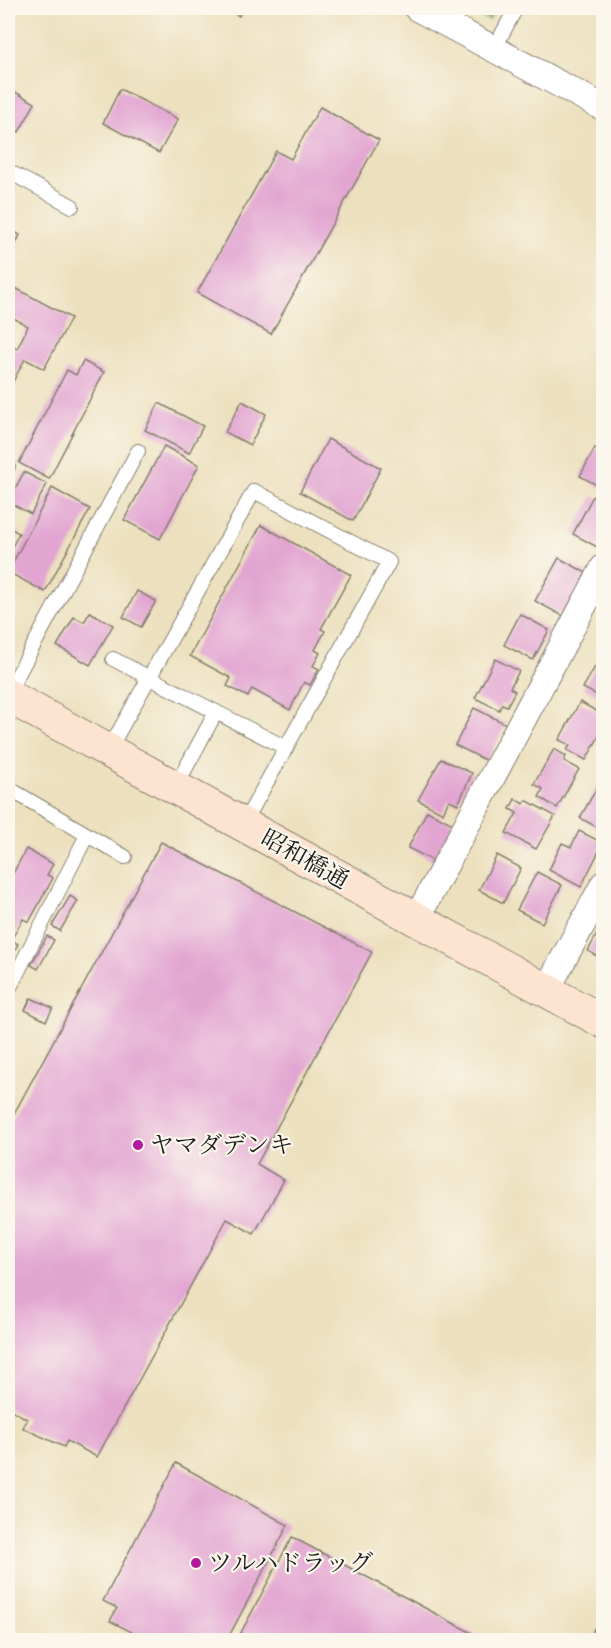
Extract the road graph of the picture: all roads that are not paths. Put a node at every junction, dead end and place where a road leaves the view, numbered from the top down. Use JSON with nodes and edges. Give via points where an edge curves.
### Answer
{"nodes":[{"id":1,"x":417,"y":8,"type":"edge"},
{"id":2,"x":516,"y":8,"type":"edge"},
{"id":3,"x":494,"y":49,"type":"junction"},
{"id":4,"x":603,"y":108,"type":"edge"},
{"id":5,"x":8,"y":171,"type":"edge"},
{"id":6,"x":72,"y":206,"type":"dead end"},
{"id":7,"x":138,"y":451,"type":"dead end"},
{"id":8,"x":603,"y":567,"type":"edge"},
{"id":9,"x":113,"y":659,"type":"dead end"},
{"id":10,"x":149,"y":677,"type":"junction"},
{"id":11,"x":8,"y":695,"type":"edge"},
{"id":12,"x":216,"y":712,"type":"junction"},
{"id":13,"x":286,"y":748,"type":"junction"},
{"id":14,"x":108,"y":751,"type":"junction"},
{"id":15,"x":8,"y":788,"type":"edge"},
{"id":16,"x":175,"y":788,"type":"junction"},
{"id":17,"x":243,"y":825,"type":"junction"},
{"id":18,"x":87,"y":835,"type":"junction"},
{"id":19,"x":126,"y":857,"type":"dead end"},
{"id":20,"x":603,"y":884,"type":"edge"},
{"id":21,"x":416,"y":920,"type":"junction"},
{"id":22,"x":8,"y":991,"type":"edge"},
{"id":23,"x":546,"y":991,"type":"junction"},
{"id":24,"x":603,"y":1022,"type":"edge"}],
"edges":[{"from":1,"to":3,"type":"street"},
{"from":2,"to":3,"type":"lane"},
{"from":3,"to":4,"type":"street"},
{"from":5,"to":6,"type":"lane"},
{"from":7,"to":11,"type":"lane"},
{"from":8,"to":21,"type":"street"},
{"from":9,"to":10,"type":"lane"},
{"from":10,"to":12,"type":"lane"},
{"from":10,"to":13,"type":"lane","via":[[254,491],[389,562]]},
{"from":10,"to":14,"type":"lane"},
{"from":11,"to":14,"type":"street","name":"昭和橋通"},
{"from":12,"to":13,"type":"lane"},
{"from":12,"to":16,"type":"lane"},
{"from":13,"to":17,"type":"lane"},
{"from":14,"to":16,"type":"street","name":"昭和橋通"},
{"from":15,"to":18,"type":"lane"},
{"from":16,"to":17,"type":"street","name":"昭和橋通"},
{"from":17,"to":21,"type":"street","name":"昭和橋通"},
{"from":18,"to":19,"type":"lane"},
{"from":18,"to":22,"type":"lane"},
{"from":20,"to":23,"type":"street"},
{"from":21,"to":23,"type":"street","name":"昭和橋通"},
{"from":23,"to":24,"type":"street","name":"昭和橋通"}]}
